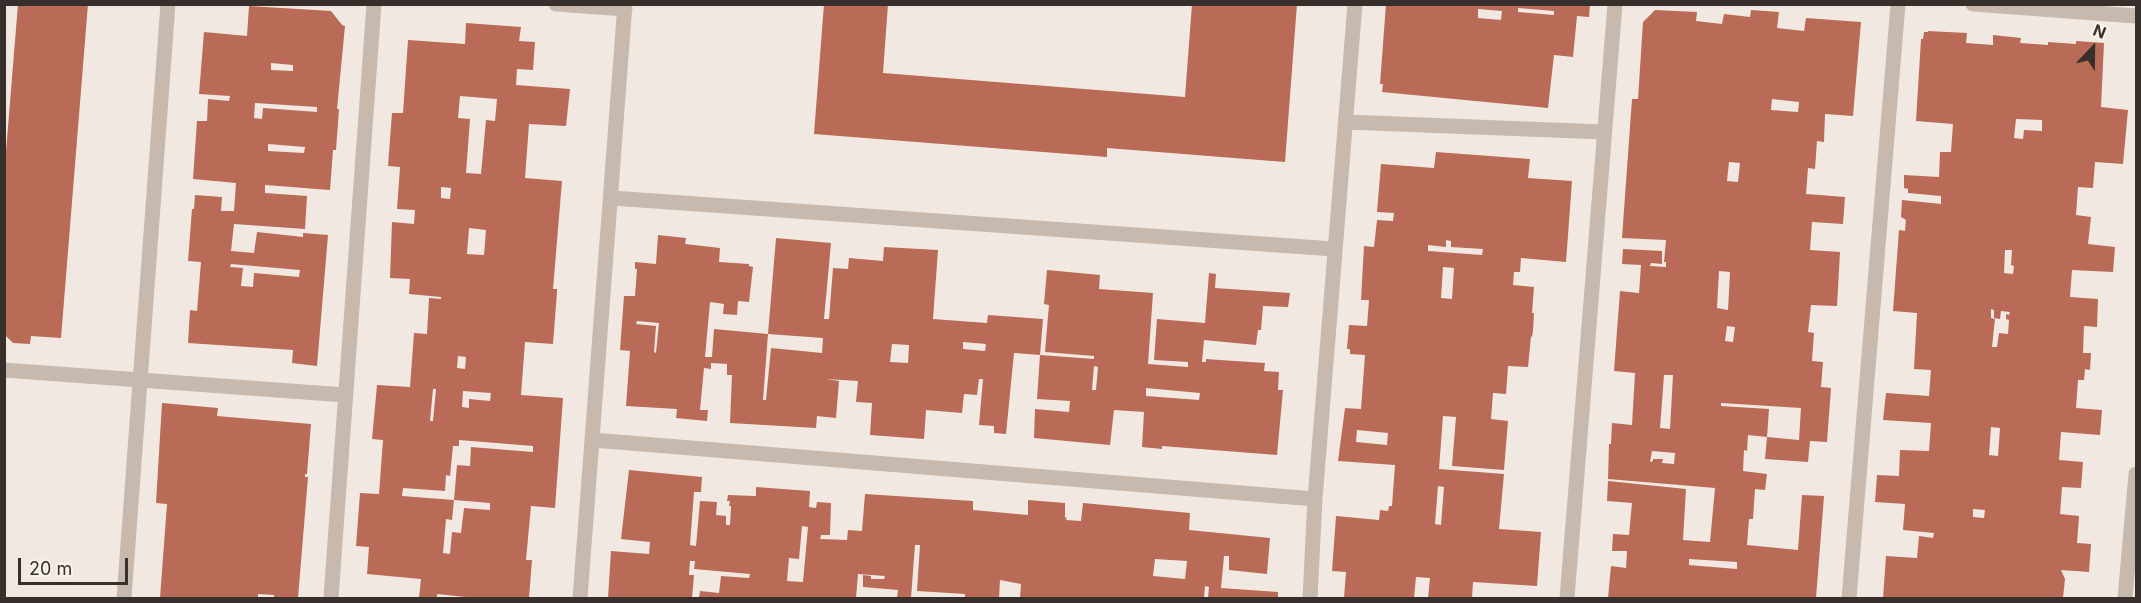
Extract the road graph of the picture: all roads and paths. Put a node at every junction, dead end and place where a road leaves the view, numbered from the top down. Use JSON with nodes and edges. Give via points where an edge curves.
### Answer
{"nodes":[{"id":1,"x":168,"y":4,"type":"edge"},
{"id":2,"x":374,"y":4,"type":"edge"},
{"id":3,"x":556,"y":4,"type":"edge"},
{"id":4,"x":1355,"y":4,"type":"edge"},
{"id":5,"x":1615,"y":4,"type":"edge"},
{"id":6,"x":1898,"y":4,"type":"edge"},
{"id":7,"x":1973,"y":4,"type":"edge"},
{"id":8,"x":625,"y":7,"type":"edge"},
{"id":9,"x":2136,"y":16,"type":"edge"},
{"id":10,"x":1346,"y":122,"type":"junction"},
{"id":11,"x":1604,"y":132,"type":"junction"},
{"id":12,"x":612,"y":198,"type":"junction"},
{"id":13,"x":1335,"y":249,"type":"junction"},
{"id":14,"x":4,"y":370,"type":"edge"},
{"id":15,"x":142,"y":381,"type":"junction"},
{"id":16,"x":345,"y":395,"type":"junction"},
{"id":17,"x":593,"y":440,"type":"junction"},
{"id":18,"x":2136,"y":474,"type":"edge"},
{"id":19,"x":1315,"y":499,"type":"junction"},
{"id":20,"x":124,"y":598,"type":"edge"},
{"id":21,"x":331,"y":598,"type":"edge"},
{"id":22,"x":580,"y":598,"type":"edge"},
{"id":23,"x":1310,"y":598,"type":"edge"},
{"id":24,"x":1567,"y":598,"type":"edge"},
{"id":25,"x":1849,"y":598,"type":"edge"},
{"id":26,"x":2125,"y":598,"type":"edge"}],
"edges":[{"from":1,"to":15,"type":"street"},
{"from":2,"to":16,"type":"street"},
{"from":3,"to":8,"type":"street"},
{"from":4,"to":10,"type":"street"},
{"from":5,"to":11,"type":"street"},
{"from":6,"to":25,"type":"street"},
{"from":7,"to":9,"type":"street"},
{"from":8,"to":12,"type":"street"},
{"from":10,"to":11,"type":"street"},
{"from":10,"to":13,"type":"street"},
{"from":11,"to":24,"type":"street"},
{"from":12,"to":13,"type":"street"},
{"from":12,"to":17,"type":"street"},
{"from":13,"to":19,"type":"street"},
{"from":14,"to":15,"type":"street"},
{"from":15,"to":16,"type":"street"},
{"from":15,"to":20,"type":"street"},
{"from":16,"to":21,"type":"street"},
{"from":17,"to":19,"type":"street"},
{"from":17,"to":22,"type":"street"},
{"from":18,"to":26,"type":"street"},
{"from":19,"to":23,"type":"street"}]}
